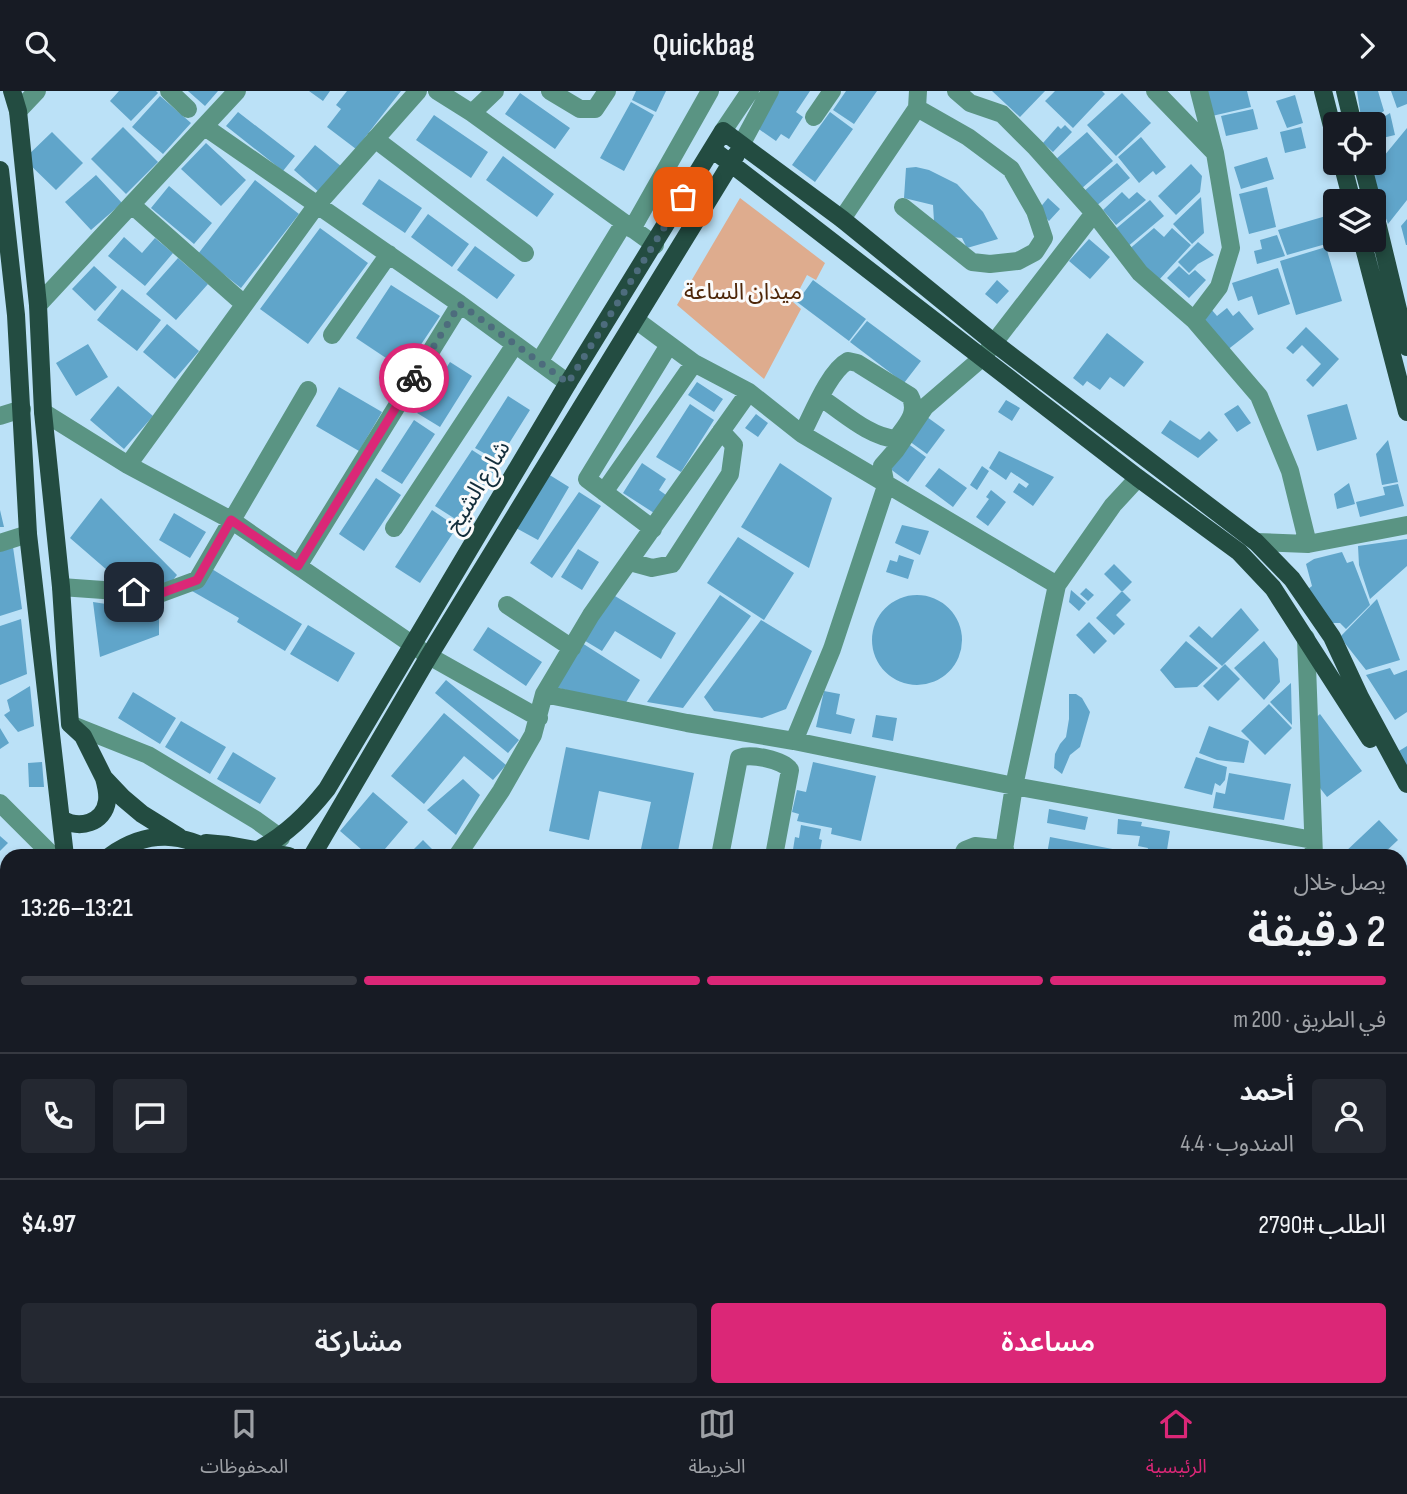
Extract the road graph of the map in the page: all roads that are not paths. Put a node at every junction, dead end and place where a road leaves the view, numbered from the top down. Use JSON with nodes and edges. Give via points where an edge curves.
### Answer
{"nodes":[{"id":1,"x":12,"y":91,"type":"edge"},
{"id":2,"x":37,"y":91,"type":"edge"},
{"id":3,"x":169,"y":91,"type":"edge"},
{"id":4,"x":237,"y":91,"type":"edge"},
{"id":5,"x":418,"y":91,"type":"edge"},
{"id":6,"x":437,"y":91,"type":"edge"},
{"id":7,"x":495,"y":91,"type":"edge"},
{"id":8,"x":550,"y":91,"type":"edge"},
{"id":9,"x":607,"y":91,"type":"edge"},
{"id":10,"x":710,"y":91,"type":"edge"},
{"id":11,"x":750,"y":91,"type":"edge"},
{"id":12,"x":770,"y":91,"type":"edge"},
{"id":13,"x":832,"y":91,"type":"edge"},
{"id":14,"x":956,"y":91,"type":"edge"},
{"id":15,"x":1155,"y":91,"type":"edge"},
{"id":16,"x":1199,"y":91,"type":"edge"},
{"id":17,"x":1323,"y":91,"type":"edge"},
{"id":18,"x":1345,"y":91,"type":"edge"},
{"id":19,"x":918,"y":100,"type":"edge"},
{"id":20,"x":188,"y":109,"type":"dead end"},
{"id":21,"x":18,"y":111,"type":"junction"},
{"id":22,"x":1328,"y":112,"type":"edge"},
{"id":23,"x":1350,"y":112,"type":"edge"},
{"id":24,"x":472,"y":113,"type":"junction"},
{"id":25,"x":814,"y":117,"type":"dead end"},
{"id":26,"x":205,"y":127,"type":"junction"},
{"id":27,"x":723,"y":131,"type":"junction"},
{"id":28,"x":375,"y":139,"type":"junction"},
{"id":29,"x":741,"y":145,"type":"junction"},
{"id":30,"x":1036,"y":148,"type":"junction"},
{"id":31,"x":712,"y":149,"type":"junction"},
{"id":32,"x":1215,"y":153,"type":"junction"},
{"id":33,"x":732,"y":163,"type":"junction"},
{"id":34,"x":1011,"y":169,"type":"junction"},
{"id":35,"x":0,"y":170,"type":"edge"},
{"id":36,"x":132,"y":205,"type":"junction"},
{"id":37,"x":316,"y":206,"type":"junction"},
{"id":38,"x":903,"y":207,"type":"dead end"},
{"id":39,"x":1094,"y":213,"type":"junction"},
{"id":40,"x":842,"y":219,"type":"junction"},
{"id":41,"x":628,"y":226,"type":"junction"},
{"id":42,"x":654,"y":245,"type":"junction"},
{"id":43,"x":1365,"y":252,"type":"edge"},
{"id":44,"x":1384,"y":252,"type":"edge"},
{"id":45,"x":525,"y":253,"type":"dead end"},
{"id":46,"x":389,"y":254,"type":"junction"},
{"id":47,"x":4,"y":259,"type":"edge"},
{"id":48,"x":244,"y":304,"type":"junction"},
{"id":49,"x":460,"y":304,"type":"junction"},
{"id":50,"x":38,"y":305,"type":"junction"},
{"id":51,"x":636,"y":320,"type":"junction"},
{"id":52,"x":1194,"y":320,"type":"junction"},
{"id":53,"x":332,"y":335,"type":"dead end"},
{"id":54,"x":993,"y":342,"type":"junction"},
{"id":55,"x":669,"y":345,"type":"junction"},
{"id":56,"x":514,"y":346,"type":"junction"},
{"id":57,"x":1407,"y":347,"type":"edge"},
{"id":58,"x":983,"y":358,"type":"junction"},
{"id":59,"x":539,"y":362,"type":"junction"},
{"id":60,"x":694,"y":363,"type":"junction"},
{"id":61,"x":568,"y":383,"type":"junction"},
{"id":62,"x":308,"y":390,"type":"dead end"},
{"id":63,"x":748,"y":392,"type":"junction"},
{"id":64,"x":821,"y":398,"type":"junction"},
{"id":65,"x":22,"y":409,"type":"junction"},
{"id":66,"x":43,"y":412,"type":"junction"},
{"id":67,"x":1407,"y":412,"type":"edge"},
{"id":68,"x":0,"y":416,"type":"edge"},
{"id":69,"x":721,"y":432,"type":"junction"},
{"id":70,"x":802,"y":435,"type":"junction"},
{"id":71,"x":128,"y":465,"type":"junction"},
{"id":72,"x":1138,"y":478,"type":"junction"},
{"id":73,"x":886,"y":486,"type":"junction"},
{"id":74,"x":604,"y":492,"type":"junction"},
{"id":75,"x":231,"y":520,"type":"junction"},
{"id":76,"x":1407,"y":525,"type":"edge"},
{"id":77,"x":394,"y":527,"type":"dead end"},
{"id":78,"x":653,"y":529,"type":"junction"},
{"id":79,"x":28,"y":534,"type":"junction"},
{"id":80,"x":1256,"y":542,"type":"junction"},
{"id":81,"x":0,"y":543,"type":"edge"},
{"id":82,"x":1307,"y":544,"type":"junction"},
{"id":83,"x":630,"y":562,"type":"junction"},
{"id":84,"x":298,"y":566,"type":"junction"},
{"id":85,"x":1057,"y":585,"type":"junction"},
{"id":86,"x":61,"y":587,"type":"junction"},
{"id":87,"x":507,"y":605,"type":"dead end"},
{"id":88,"x":1306,"y":638,"type":"junction"},
{"id":89,"x":412,"y":645,"type":"junction"},
{"id":90,"x":572,"y":648,"type":"junction"},
{"id":91,"x":429,"y":656,"type":"junction"},
{"id":92,"x":544,"y":694,"type":"junction"},
{"id":93,"x":539,"y":718,"type":"junction"},
{"id":94,"x":70,"y":724,"type":"junction"},
{"id":95,"x":794,"y":741,"type":"junction"},
{"id":96,"x":104,"y":778,"type":"junction"},
{"id":97,"x":1407,"y":784,"type":"edge"},
{"id":98,"x":1014,"y":786,"type":"junction"},
{"id":99,"x":1407,"y":796,"type":"edge"},
{"id":100,"x":0,"y":803,"type":"edge"},
{"id":101,"x":62,"y":819,"type":"junction"},
{"id":102,"x":179,"y":837,"type":"junction"},
{"id":103,"x":281,"y":838,"type":"junction"},
{"id":104,"x":200,"y":843,"type":"junction"},
{"id":105,"x":1313,"y":848,"type":"edge"},
{"id":106,"x":46,"y":849,"type":"edge"},
{"id":107,"x":64,"y":849,"type":"edge"},
{"id":108,"x":120,"y":849,"type":"edge"},
{"id":109,"x":210,"y":849,"type":"edge"},
{"id":110,"x":250,"y":849,"type":"edge"},
{"id":111,"x":260,"y":849,"type":"edge"},
{"id":112,"x":317,"y":849,"type":"edge"},
{"id":113,"x":462,"y":849,"type":"edge"},
{"id":114,"x":721,"y":849,"type":"edge"},
{"id":115,"x":775,"y":849,"type":"edge"},
{"id":116,"x":968,"y":849,"type":"edge"},
{"id":117,"x":990,"y":849,"type":"edge"},
{"id":118,"x":1004,"y":849,"type":"edge"}],
"edges":[{"from":1,"to":21,"type":"main road"},
{"from":2,"to":21,"type":"street"},
{"from":3,"to":20,"type":"street"},
{"from":4,"to":26,"type":"street"},
{"from":5,"to":28,"type":"street"},
{"from":6,"to":24,"type":"street"},
{"from":7,"to":24,"type":"street"},
{"from":8,"to":9,"type":"street","via":[[580,109],[595,109]]},
{"from":10,"to":41,"type":"street"},
{"from":11,"to":27,"type":"street"},
{"from":12,"to":29,"type":"street"},
{"from":13,"to":25,"type":"street"},
{"from":14,"to":30,"type":"street","via":[[970,103],[1002,114]]},
{"from":15,"to":32,"type":"street"},
{"from":16,"to":32,"type":"street"},
{"from":17,"to":22,"type":"main road"},
{"from":18,"to":23,"type":"main road"},
{"from":19,"to":34,"type":"street"},
{"from":19,"to":40,"type":"street"},
{"from":21,"to":50,"type":"main road"},
{"from":24,"to":41,"type":"street"},
{"from":26,"to":36,"type":"street"},
{"from":26,"to":37,"type":"street"},
{"from":27,"to":29,"type":"main road"},
{"from":27,"to":31,"type":"main road","name":"شارع الشيخ"},
{"from":28,"to":37,"type":"street"},
{"from":28,"to":45,"type":"street"},
{"from":29,"to":33,"type":"main road","name":"شارع الشيخ"},
{"from":29,"to":40,"type":"main road"},
{"from":30,"to":34,"type":"street"},
{"from":30,"to":39,"type":"street"},
{"from":31,"to":33,"type":"main road"},
{"from":31,"to":42,"type":"main road","name":"شارع الشيخ"},
{"from":32,"to":52,"type":"street","via":[[1231,248],[1219,287]]},
{"from":33,"to":51,"type":"main road","name":"شارع الشيخ"},
{"from":33,"to":58,"type":"main road"},
{"from":34,"to":38,"type":"street","via":[[1035,211],[1044,238],[1035,252],[1018,261],[972,262]]},
{"from":35,"to":47,"type":"main road"},
{"from":36,"to":48,"type":"street"},
{"from":36,"to":50,"type":"street"},
{"from":37,"to":46,"type":"street"},
{"from":37,"to":48,"type":"street"},
{"from":39,"to":52,"type":"street","via":[[1140,272]]},
{"from":39,"to":54,"type":"street"},
{"from":40,"to":54,"type":"main road"},
{"from":41,"to":42,"type":"street"},
{"from":41,"to":59,"type":"street"},
{"from":42,"to":61,"type":"main road","name":"شارع الشيخ"},
{"from":43,"to":67,"type":"main road"},
{"from":44,"to":57,"type":"main road"},
{"from":46,"to":49,"type":"street"},
{"from":46,"to":53,"type":"street"},
{"from":47,"to":65,"type":"main road","via":[[16,315]]},
{"from":48,"to":71,"type":"street"},
{"from":49,"to":56,"type":"street"},
{"from":49,"to":84,"type":"street"},
{"from":50,"to":66,"type":"main road"},
{"from":51,"to":55,"type":"street"},
{"from":51,"to":91,"type":"main road","name":"شارع الشيخ"},
{"from":52,"to":82,"type":"street","via":[[1259,396],[1290,471]]},
{"from":54,"to":58,"type":"street"},
{"from":54,"to":80,"type":"main road"},
{"from":55,"to":60,"type":"street"},
{"from":55,"to":74,"type":"street","via":[[588,475],[588,482]]},
{"from":56,"to":59,"type":"street"},
{"from":56,"to":77,"type":"street"},
{"from":58,"to":72,"type":"main road"},
{"from":58,"to":73,"type":"street","via":[[925,407],[882,466]]},
{"from":59,"to":61,"type":"street"},
{"from":60,"to":63,"type":"street"},
{"from":60,"to":74,"type":"street"},
{"from":61,"to":89,"type":"main road","name":"شارع الشيخ"},
{"from":62,"to":75,"type":"street"},
{"from":63,"to":69,"type":"street"},
{"from":63,"to":70,"type":"street"},
{"from":64,"to":64,"type":"street","via":[[848,361],[910,396],[915,405],[896,439],[877,434]]},
{"from":64,"to":70,"type":"street"},
{"from":65,"to":68,"type":"street"},
{"from":65,"to":79,"type":"main road"},
{"from":66,"to":71,"type":"street"},
{"from":66,"to":86,"type":"main road"},
{"from":69,"to":78,"type":"street"},
{"from":69,"to":83,"type":"street","via":[[734,445],[730,474],[672,564],[652,568]]},
{"from":70,"to":73,"type":"street"},
{"from":71,"to":75,"type":"street"},
{"from":72,"to":85,"type":"street","via":[[1113,505]]},
{"from":72,"to":88,"type":"main road","via":[[1240,552],[1273,588]]},
{"from":73,"to":85,"type":"street"},
{"from":73,"to":95,"type":"street","via":[[832,649]]},
{"from":74,"to":78,"type":"street"},
{"from":75,"to":84,"type":"street"},
{"from":75,"to":86,"type":"street","via":[[197,580],[173,590],[159,594]]},
{"from":76,"to":82,"type":"street"},
{"from":78,"to":83,"type":"street"},
{"from":79,"to":81,"type":"street"},
{"from":79,"to":101,"type":"main road"},
{"from":80,"to":82,"type":"street"},
{"from":80,"to":97,"type":"main road","via":[[1292,579],[1332,637]]},
{"from":83,"to":90,"type":"street"},
{"from":84,"to":89,"type":"street"},
{"from":85,"to":98,"type":"street"},
{"from":86,"to":94,"type":"main road"},
{"from":87,"to":90,"type":"street"},
{"from":88,"to":99,"type":"main road"},
{"from":88,"to":105,"type":"street"},
{"from":89,"to":91,"type":"street"},
{"from":89,"to":103,"type":"main road","name":"شارع الشيخ","via":[[327,789]]},
{"from":90,"to":92,"type":"street"},
{"from":91,"to":93,"type":"street"},
{"from":91,"to":112,"type":"main road","name":"شارع الشيخ"},
{"from":92,"to":93,"type":"street"},
{"from":92,"to":95,"type":"street"},
{"from":93,"to":113,"type":"street","via":[[501,791]]},
{"from":94,"to":96,"type":"main road","via":[[83,736]]},
{"from":94,"to":103,"type":"street","via":[[148,755]]},
{"from":95,"to":98,"type":"street"},
{"from":96,"to":101,"type":"main road","via":[[107,799],[98,818],[77,825]]},
{"from":96,"to":102,"type":"main road","via":[[142,814]]},
{"from":98,"to":105,"type":"street"},
{"from":98,"to":118,"type":"street"},
{"from":100,"to":106,"type":"street"},
{"from":101,"to":107,"type":"main road"},
{"from":102,"to":104,"type":"main road"},
{"from":102,"to":108,"type":"main road","via":[[151,837]]},
{"from":103,"to":111,"type":"main road","name":"شارع الشيخ"},
{"from":104,"to":109,"type":"main road"},
{"from":104,"to":110,"type":"main road"},
{"from":114,"to":115,"type":"street","via":[[739,758],[746,755],[786,764],[790,770]]},
{"from":116,"to":117,"type":"street"}]}
